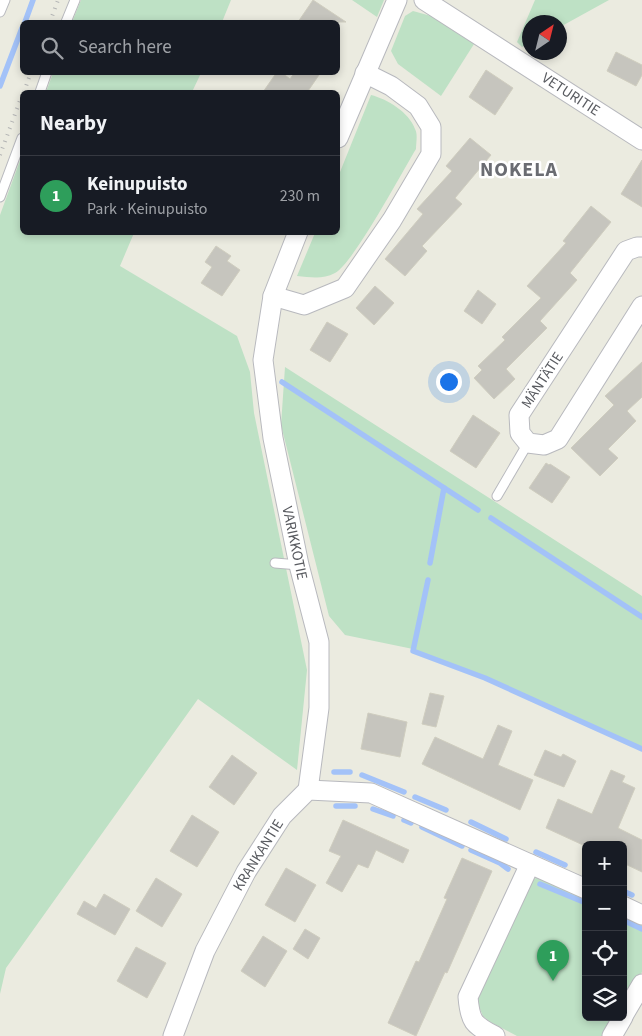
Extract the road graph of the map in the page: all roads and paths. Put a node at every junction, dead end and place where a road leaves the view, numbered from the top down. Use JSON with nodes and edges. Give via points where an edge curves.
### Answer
{"nodes":[{"id":1,"x":4,"y":0,"type":"edge"},
{"id":2,"x":75,"y":0,"type":"edge"},
{"id":3,"x":397,"y":0,"type":"edge"},
{"id":4,"x":424,"y":0,"type":"edge"},
{"id":5,"x":0,"y":12,"type":"edge"},
{"id":6,"x":67,"y":20,"type":"edge"},
{"id":7,"x":365,"y":73,"type":"junction"},
{"id":8,"x":46,"y":75,"type":"edge"},
{"id":9,"x":41,"y":90,"type":"edge"},
{"id":10,"x":340,"y":133,"type":"edge"},
{"id":11,"x":642,"y":140,"type":"edge"},
{"id":12,"x":20,"y":143,"type":"edge"},
{"id":13,"x":0,"y":197,"type":"edge"},
{"id":14,"x":297,"y":235,"type":"edge"},
{"id":15,"x":642,"y":247,"type":"edge"},
{"id":16,"x":273,"y":296,"type":"junction"},
{"id":17,"x":642,"y":306,"type":"edge"},
{"id":18,"x":528,"y":443,"type":"junction"},
{"id":19,"x":497,"y":496,"type":"dead end"},
{"id":20,"x":275,"y":563,"type":"dead end"},
{"id":21,"x":299,"y":565,"type":"junction"},
{"id":22,"x":308,"y":790,"type":"junction"},
{"id":23,"x":530,"y":864,"type":"junction"},
{"id":24,"x":582,"y":887,"type":"edge"},
{"id":25,"x":627,"y":908,"type":"edge"},
{"id":26,"x":642,"y":915,"type":"edge"},
{"id":27,"x":642,"y":984,"type":"edge"},
{"id":28,"x":627,"y":1010,"type":"edge"},
{"id":29,"x":621,"y":1021,"type":"edge"},
{"id":30,"x":173,"y":1036,"type":"edge"},
{"id":31,"x":495,"y":1036,"type":"edge"},
{"id":32,"x":612,"y":1036,"type":"edge"}],
"edges":[{"from":1,"to":5,"type":"lane"},
{"from":2,"to":6,"type":"lane"},
{"from":3,"to":7,"type":"street"},
{"from":4,"to":11,"type":"street","name":"VETURITIE"},
{"from":7,"to":10,"type":"street"},
{"from":7,"to":16,"type":"street","via":[[391,86],[418,106],[431,127],[431,154],[392,220],[345,288],[304,305]]},
{"from":8,"to":9,"type":"lane"},
{"from":12,"to":13,"type":"lane"},
{"from":14,"to":16,"type":"street","name":"VARIKKOTIE"},
{"from":15,"to":18,"type":"street","name":"MÄNTÄTIE","via":[[626,251],[519,415],[520,433]]},
{"from":16,"to":21,"type":"street","name":"VARIKKOTIE","via":[[263,360],[273,438]]},
{"from":17,"to":18,"type":"street","via":[[558,439],[544,445]]},
{"from":18,"to":19,"type":"lane"},
{"from":20,"to":21,"type":"lane"},
{"from":21,"to":22,"type":"street","name":"VARIKKOTIE","via":[[319,642],[318,708]]},
{"from":22,"to":23,"type":"street","via":[[371,793]]},
{"from":22,"to":30,"type":"street","name":"KRANKANTIE","via":[[282,816],[246,872],[205,951]]},
{"from":23,"to":24,"type":"street"},
{"from":23,"to":31,"type":"street","via":[[468,997],[470,1017]]},
{"from":25,"to":26,"type":"street"},
{"from":27,"to":28,"type":"street"},
{"from":29,"to":32,"type":"street"}]}
